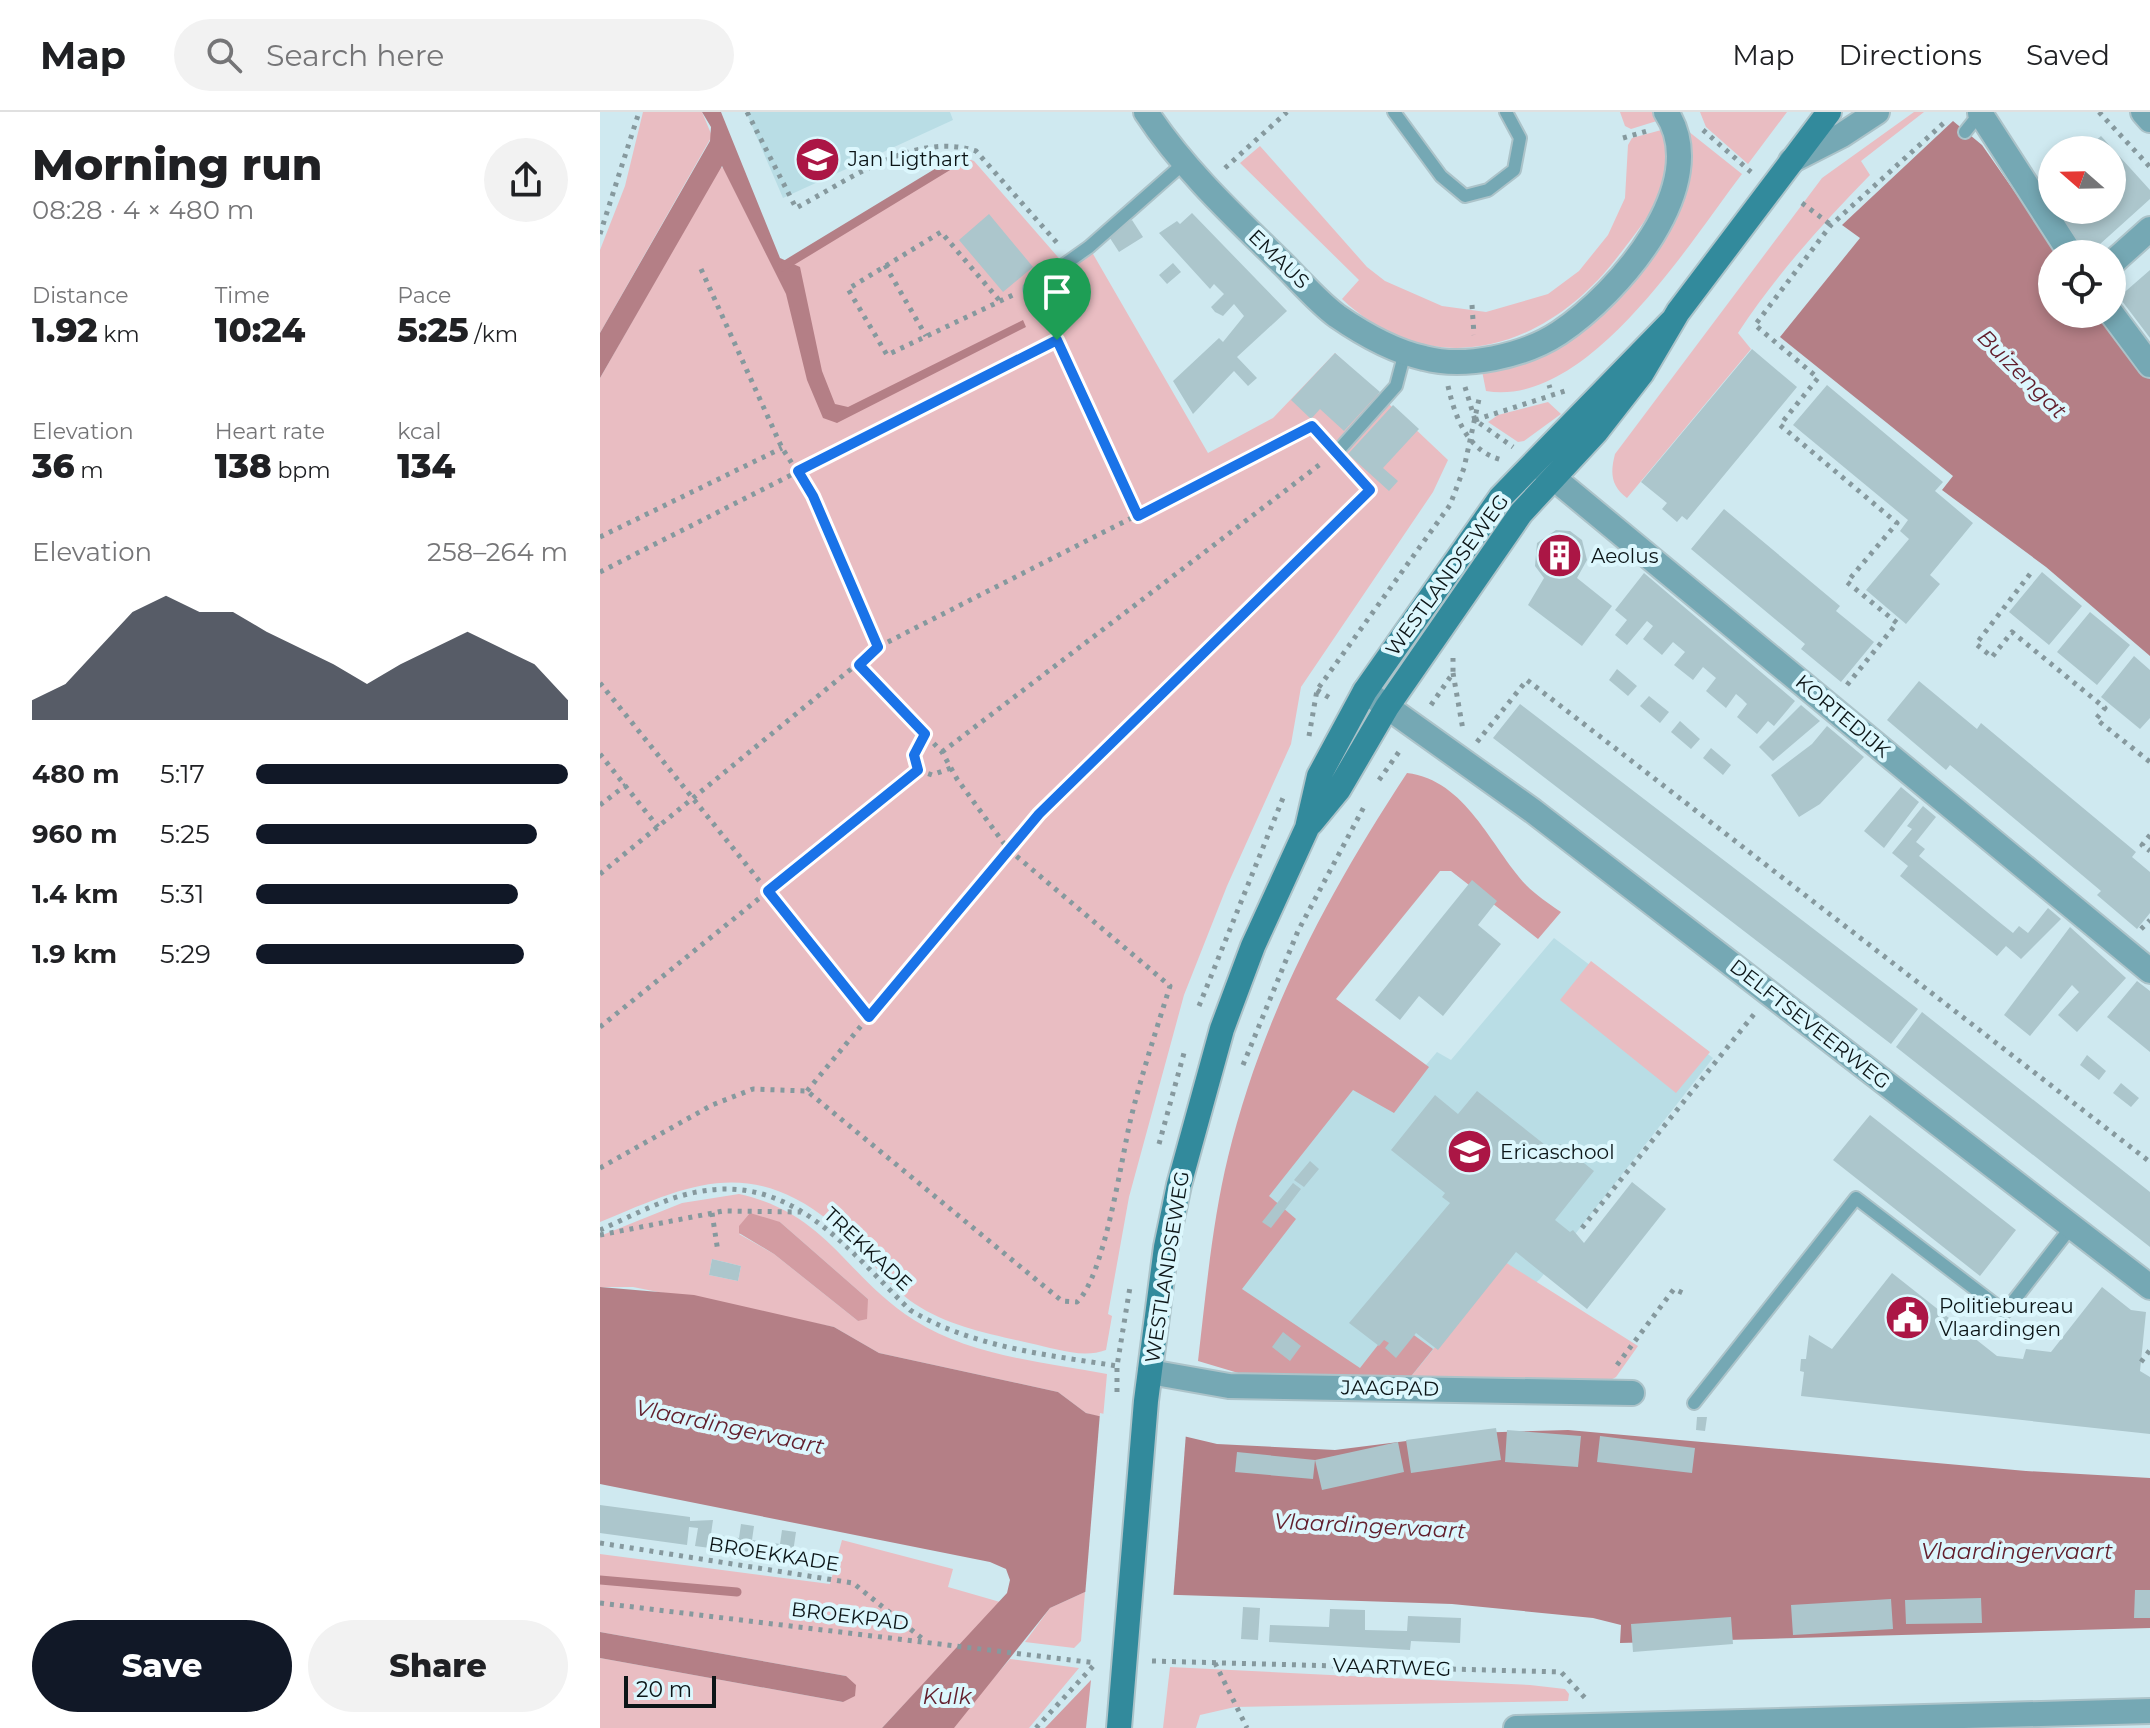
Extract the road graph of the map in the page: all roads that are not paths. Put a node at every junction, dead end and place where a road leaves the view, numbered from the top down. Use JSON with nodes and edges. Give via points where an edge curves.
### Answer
{"nodes":[{"id":1,"x":1146,"y":112,"type":"edge"},
{"id":2,"x":1394,"y":112,"type":"edge"},
{"id":3,"x":1506,"y":112,"type":"edge"},
{"id":4,"x":1666,"y":112,"type":"edge"},
{"id":5,"x":1829,"y":112,"type":"edge"},
{"id":6,"x":1877,"y":112,"type":"edge"},
{"id":7,"x":2143,"y":112,"type":"edge"},
{"id":8,"x":1975,"y":119,"type":"edge"},
{"id":9,"x":2150,"y":120,"type":"edge"},
{"id":10,"x":1791,"y":161,"type":"junction"},
{"id":11,"x":1183,"y":164,"type":"junction"},
{"id":12,"x":2144,"y":234,"type":"edge"},
{"id":13,"x":2061,"y":240,"type":"edge"},
{"id":14,"x":2126,"y":250,"type":"edge"},
{"id":15,"x":1030,"y":289,"type":"road end"},
{"id":16,"x":1671,"y":322,"type":"junction"},
{"id":17,"x":2122,"y":328,"type":"edge"},
{"id":18,"x":1405,"y":352,"type":"junction"},
{"id":19,"x":2150,"y":365,"type":"edge"},
{"id":20,"x":1337,"y":452,"type":"road end"},
{"id":21,"x":1535,"y":463,"type":"junction"},
{"id":22,"x":1556,"y":479,"type":"junction"},
{"id":23,"x":1365,"y":691,"type":"junction"},
{"id":24,"x":1387,"y":707,"type":"junction"},
{"id":25,"x":1307,"y":828,"type":"junction"},
{"id":26,"x":2150,"y":971,"type":"edge"},
{"id":27,"x":2072,"y":1226,"type":"junction"},
{"id":28,"x":2150,"y":1287,"type":"edge"},
{"id":29,"x":1150,"y":1372,"type":"junction"},
{"id":30,"x":1632,"y":1393,"type":"dead end"},
{"id":31,"x":1694,"y":1403,"type":"dead end"},
{"id":32,"x":2150,"y":1711,"type":"edge"},
{"id":33,"x":1926,"y":1723,"type":"edge"},
{"id":34,"x":1758,"y":1724,"type":"edge"},
{"id":35,"x":1119,"y":1728,"type":"edge"},
{"id":36,"x":1516,"y":1728,"type":"edge"}],
"edges":[{"from":1,"to":11,"type":"street","name":"EMAUS"},
{"from":2,"to":3,"type":"lane","via":[[1441,176],[1465,196],[1488,190],[1514,170],[1520,138]]},
{"from":4,"to":18,"type":"street","name":"EMAUS","via":[[1680,145],[1671,205],[1592,308],[1557,334],[1475,361]]},
{"from":5,"to":10,"type":"main road","name":"WESTLANDSEWEG"},
{"from":6,"to":10,"type":"street"},
{"from":7,"to":9,"type":"street"},
{"from":8,"to":13,"type":"street"},
{"from":10,"to":16,"type":"main road","name":"WESTLANDSEWEG"},
{"from":11,"to":15,"type":"lane"},
{"from":11,"to":18,"type":"street","name":"EMAUS","via":[[1335,314]]},
{"from":12,"to":14,"type":"street"},
{"from":16,"to":21,"type":"main road","name":"WESTLANDSEWEG"},
{"from":16,"to":22,"type":"main road","name":"WESTLANDSEWEG","via":[[1642,373]]},
{"from":17,"to":19,"type":"street"},
{"from":18,"to":20,"type":"lane","via":[[1396,386]]},
{"from":21,"to":22,"type":"street","name":"KORTEDIJK"},
{"from":21,"to":23,"type":"main road","name":"WESTLANDSEWEG","via":[[1501,497]]},
{"from":22,"to":24,"type":"main road","name":"WESTLANDSEWEG","via":[[1521,513]]},
{"from":22,"to":26,"type":"street","name":"KORTEDIJK"},
{"from":23,"to":24,"type":"street","name":"DELFTSEVEERWEG"},
{"from":23,"to":25,"type":"main road","name":"WESTLANDSEWEG","via":[[1319,776]]},
{"from":24,"to":25,"type":"main road","name":"WESTLANDSEWEG","via":[[1339,789]]},
{"from":24,"to":27,"type":"street","name":"DELFTSEVEERWEG","via":[[1467,760]]},
{"from":25,"to":29,"type":"main road","name":"WESTLANDSEWEG","via":[[1253,946],[1217,1043],[1166,1247]]},
{"from":27,"to":28,"type":"street","name":"DELFTSEVEERWEG"},
{"from":27,"to":31,"type":"lane","via":[[2005,1312],[1856,1198]]},
{"from":29,"to":30,"type":"street","name":"JAAGPAD","via":[[1229,1386]]},
{"from":29,"to":35,"type":"main road","name":"WESTLANDSEWEG"},
{"from":32,"to":33,"type":"street"},
{"from":33,"to":34,"type":"street"},
{"from":34,"to":36,"type":"street"}]}
